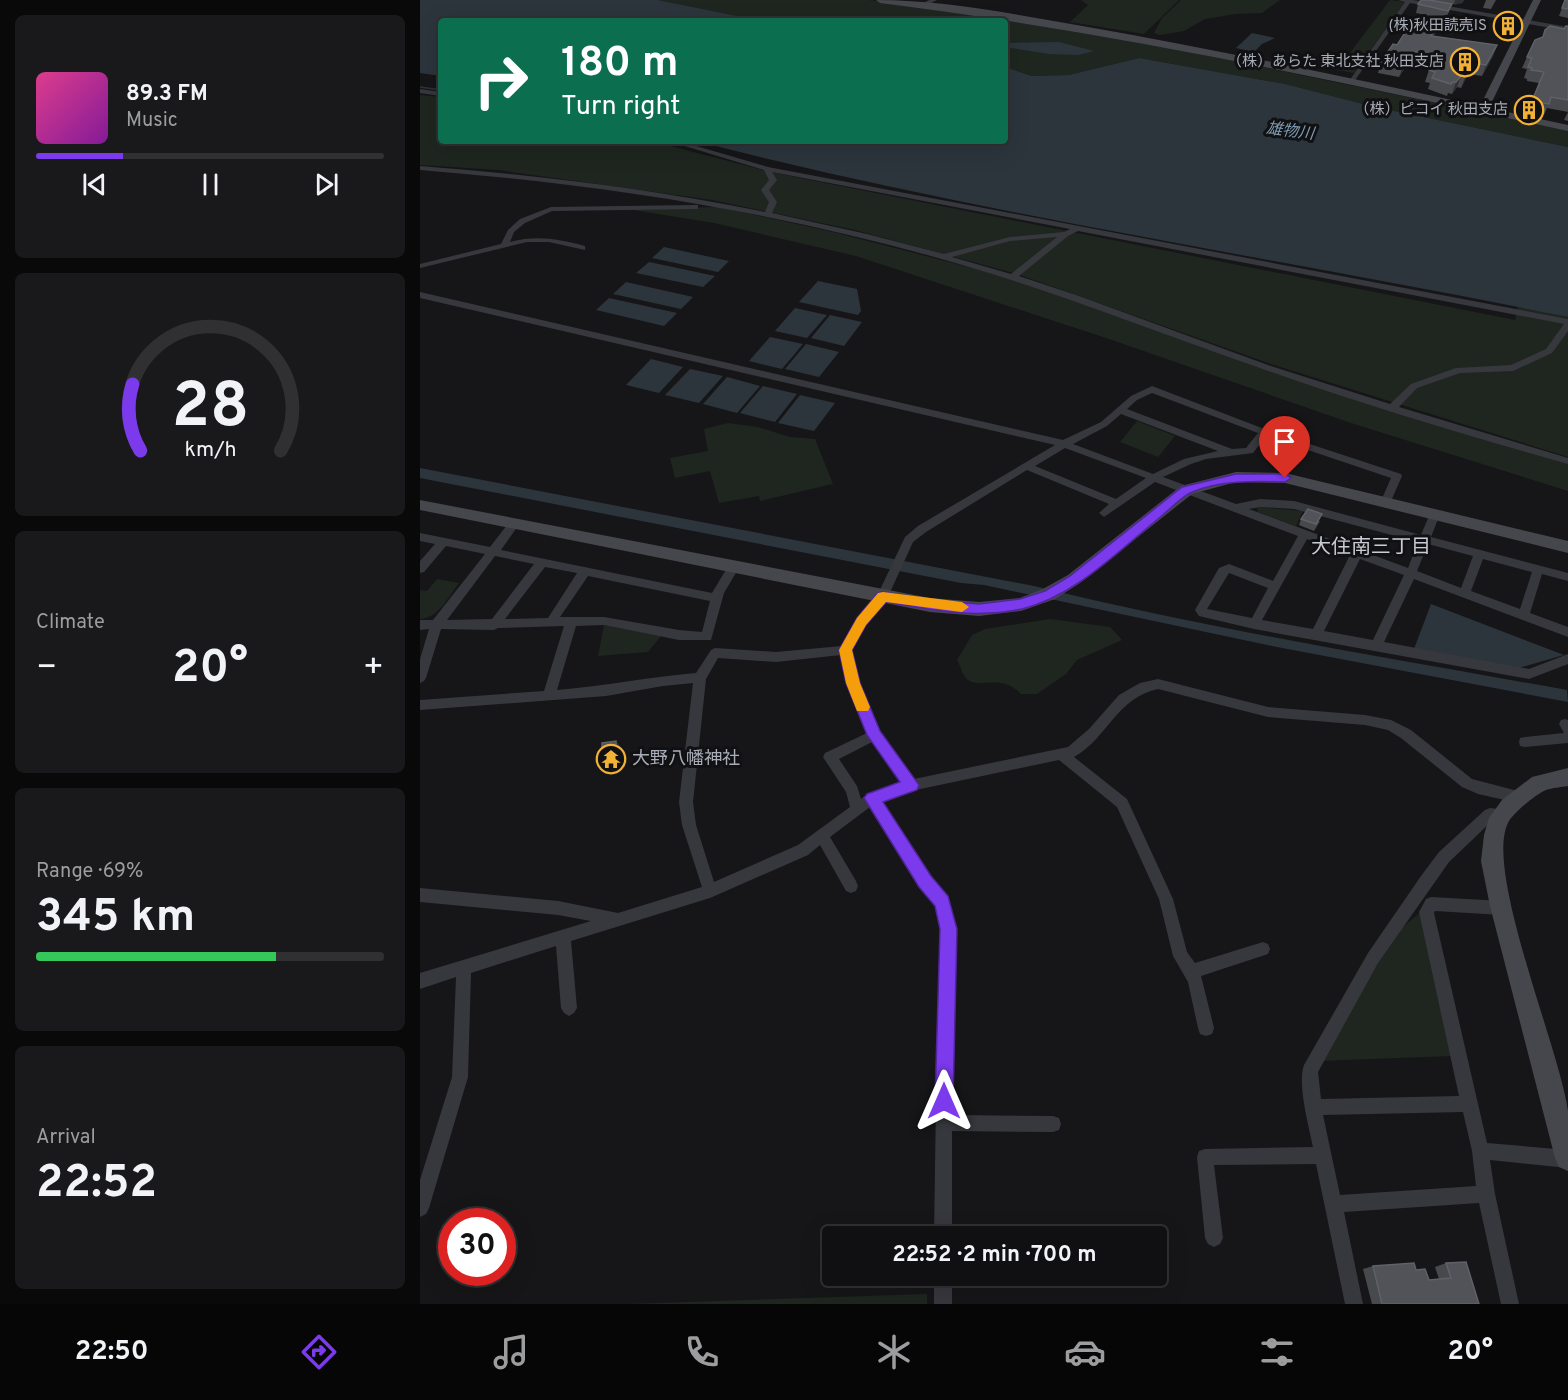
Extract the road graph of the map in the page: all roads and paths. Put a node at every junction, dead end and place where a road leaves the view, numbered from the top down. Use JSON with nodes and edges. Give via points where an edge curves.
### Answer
{"nodes":[{"id":1,"x":880,"y":0,"type":"edge"},
{"id":2,"x":934,"y":0,"type":"edge"},
{"id":3,"x":1401,"y":0,"type":"edge"},
{"id":4,"x":1537,"y":0,"type":"edge"},
{"id":5,"x":1410,"y":1,"type":"edge"},
{"id":6,"x":923,"y":5,"type":"junction"},
{"id":7,"x":1002,"y":18,"type":"edge"},
{"id":8,"x":1008,"y":19,"type":"edge"},
{"id":9,"x":1526,"y":22,"type":"junction"},
{"id":10,"x":1568,"y":29,"type":"edge"},
{"id":11,"x":1351,"y":82,"type":"junction"},
{"id":12,"x":420,"y":91,"type":"edge"},
{"id":13,"x":438,"y":94,"type":"edge"},
{"id":14,"x":1483,"y":111,"type":"junction"},
{"id":15,"x":1568,"y":128,"type":"edge"},
{"id":16,"x":681,"y":144,"type":"edge"},
{"id":17,"x":420,"y":168,"type":"edge"},
{"id":18,"x":767,"y":169,"type":"junction"},
{"id":19,"x":710,"y":203,"type":"junction"},
{"id":20,"x":767,"y":215,"type":"junction"},
{"id":21,"x":1076,"y":229,"type":"junction"},
{"id":22,"x":1066,"y":234,"type":"junction"},
{"id":23,"x":505,"y":245,"type":"junction"},
{"id":24,"x":582,"y":248,"type":"dead end"},
{"id":25,"x":942,"y":257,"type":"junction"},
{"id":26,"x":420,"y":266,"type":"edge"},
{"id":27,"x":1013,"y":277,"type":"junction"},
{"id":28,"x":420,"y":295,"type":"edge"},
{"id":29,"x":1568,"y":323,"type":"edge"},
{"id":30,"x":1393,"y":407,"type":"junction"},
{"id":31,"x":1120,"y":410,"type":"junction"},
{"id":32,"x":1264,"y":432,"type":"junction"},
{"id":33,"x":1064,"y":444,"type":"junction"},
{"id":34,"x":1229,"y":452,"type":"junction"},
{"id":35,"x":1568,"y":461,"type":"edge"},
{"id":36,"x":1026,"y":466,"type":"junction"},
{"id":37,"x":1152,"y":477,"type":"junction"},
{"id":38,"x":1186,"y":490,"type":"junction"},
{"id":39,"x":1386,"y":501,"type":"junction"},
{"id":40,"x":1117,"y":503,"type":"junction"},
{"id":41,"x":420,"y":505,"type":"edge"},
{"id":42,"x":1237,"y":507,"type":"junction"},
{"id":43,"x":1104,"y":513,"type":"dead end"},
{"id":44,"x":1435,"y":514,"type":"junction"},
{"id":45,"x":515,"y":523,"type":"junction"},
{"id":46,"x":1305,"y":533,"type":"junction"},
{"id":47,"x":420,"y":537,"type":"edge"},
{"id":48,"x":1424,"y":539,"type":"junction"},
{"id":49,"x":443,"y":542,"type":"junction"},
{"id":50,"x":1568,"y":547,"type":"edge"},
{"id":51,"x":493,"y":552,"type":"junction"},
{"id":52,"x":1357,"y":553,"type":"junction"},
{"id":53,"x":1479,"y":554,"type":"junction"},
{"id":54,"x":542,"y":562,"type":"junction"},
{"id":55,"x":734,"y":566,"type":"junction"},
{"id":56,"x":420,"y":568,"type":"edge"},
{"id":57,"x":1538,"y":569,"type":"junction"},
{"id":58,"x":585,"y":571,"type":"junction"},
{"id":59,"x":1411,"y":573,"type":"junction"},
{"id":60,"x":1568,"y":577,"type":"edge"},
{"id":61,"x":1275,"y":586,"type":"junction"},
{"id":62,"x":1465,"y":593,"type":"junction"},
{"id":63,"x":883,"y":597,"type":"junction"},
{"id":64,"x":717,"y":598,"type":"junction"},
{"id":65,"x":1524,"y":615,"type":"junction"},
{"id":66,"x":551,"y":622,"type":"junction"},
{"id":67,"x":571,"y":622,"type":"junction"},
{"id":68,"x":437,"y":624,"type":"junction"},
{"id":69,"x":1254,"y":624,"type":"junction"},
{"id":70,"x":420,"y":625,"type":"edge"},
{"id":71,"x":494,"y":625,"type":"junction"},
{"id":72,"x":1568,"y":632,"type":"edge"},
{"id":73,"x":1316,"y":635,"type":"junction"},
{"id":74,"x":1376,"y":646,"type":"junction"},
{"id":75,"x":846,"y":650,"type":"junction"},
{"id":76,"x":1568,"y":659,"type":"edge"},
{"id":77,"x":420,"y":678,"type":"edge"},
{"id":78,"x":700,"y":678,"type":"junction"},
{"id":79,"x":549,"y":695,"type":"junction"},
{"id":80,"x":420,"y":705,"type":"edge"},
{"id":81,"x":874,"y":735,"type":"junction"},
{"id":82,"x":1568,"y":738,"type":"edge"},
{"id":83,"x":1525,"y":742,"type":"dead end"},
{"id":84,"x":1062,"y":755,"type":"junction"},
{"id":85,"x":1568,"y":777,"type":"edge"},
{"id":86,"x":911,"y":785,"type":"junction"},
{"id":87,"x":1518,"y":797,"type":"junction"},
{"id":88,"x":872,"y":798,"type":"junction"},
{"id":89,"x":857,"y":809,"type":"junction"},
{"id":90,"x":1502,"y":814,"type":"junction"},
{"id":91,"x":822,"y":836,"type":"junction"},
{"id":92,"x":851,"y":886,"type":"dead end"},
{"id":93,"x":710,"y":891,"type":"junction"},
{"id":94,"x":420,"y":895,"type":"edge"},
{"id":95,"x":1415,"y":898,"type":"junction"},
{"id":96,"x":1429,"y":908,"type":"junction"},
{"id":97,"x":1502,"y":908,"type":"junction"},
{"id":98,"x":618,"y":918,"type":"junction"},
{"id":99,"x":563,"y":936,"type":"junction"},
{"id":100,"x":1263,"y":949,"type":"dead end"},
{"id":101,"x":464,"y":968,"type":"junction"},
{"id":102,"x":1192,"y":971,"type":"junction"},
{"id":103,"x":420,"y":981,"type":"edge"},
{"id":104,"x":569,"y":1008,"type":"dead end"},
{"id":105,"x":1206,"y":1028,"type":"dead end"},
{"id":106,"x":1469,"y":1104,"type":"junction"},
{"id":107,"x":1313,"y":1107,"type":"junction"},
{"id":108,"x":944,"y":1123,"type":"junction"},
{"id":109,"x":1053,"y":1124,"type":"dead end"},
{"id":110,"x":1480,"y":1151,"type":"junction"},
{"id":111,"x":1322,"y":1155,"type":"junction"},
{"id":112,"x":1568,"y":1159,"type":"edge"},
{"id":113,"x":1486,"y":1194,"type":"junction"},
{"id":114,"x":1332,"y":1204,"type":"junction"},
{"id":115,"x":420,"y":1208,"type":"edge"},
{"id":116,"x":943,"y":1226,"type":"edge"},
{"id":117,"x":1214,"y":1238,"type":"dead end"},
{"id":118,"x":943,"y":1286,"type":"edge"},
{"id":119,"x":943,"y":1304,"type":"edge"},
{"id":120,"x":1354,"y":1304,"type":"edge"},
{"id":121,"x":1510,"y":1304,"type":"edge"}],
"edges":[{"from":1,"to":6,"type":"street"},
{"from":2,"to":6,"type":"street"},
{"from":3,"to":5,"type":"street"},
{"from":4,"to":9,"type":"street"},
{"from":5,"to":9,"type":"street"},
{"from":5,"to":11,"type":"street"},
{"from":6,"to":7,"type":"street"},
{"from":8,"to":11,"type":"street"},
{"from":9,"to":10,"type":"street"},
{"from":9,"to":14,"type":"street"},
{"from":11,"to":14,"type":"street"},
{"from":12,"to":13,"type":"street"},
{"from":14,"to":15,"type":"street"},
{"from":16,"to":18,"type":"street"},
{"from":17,"to":19,"type":"street","via":[[496,172]]},
{"from":18,"to":20,"type":"street","via":[[772,180],[765,190],[773,202]]},
{"from":18,"to":21,"type":"street"},
{"from":19,"to":20,"type":"street"},
{"from":19,"to":23,"type":"street","via":[[701,207],[551,209],[535,214],[512,230]]},
{"from":20,"to":25,"type":"street"},
{"from":21,"to":22,"type":"street"},
{"from":21,"to":29,"type":"street"},
{"from":22,"to":25,"type":"street","via":[[1010,239]]},
{"from":22,"to":27,"type":"street"},
{"from":23,"to":24,"type":"street","via":[[549,240]]},
{"from":23,"to":26,"type":"street"},
{"from":25,"to":27,"type":"street"},
{"from":27,"to":30,"type":"street","via":[[1266,368]]},
{"from":28,"to":33,"type":"street"},
{"from":29,"to":30,"type":"street","via":[[1548,351],[1513,368],[1459,370],[1414,386]]},
{"from":30,"to":35,"type":"street"},
{"from":31,"to":32,"type":"street","via":[[1152,389]]},
{"from":31,"to":33,"type":"street","via":[[1104,424]]},
{"from":31,"to":34,"type":"street"},
{"from":32,"to":34,"type":"street","via":[[1250,451]]},
{"from":32,"to":39,"type":"street","via":[[1396,476]]},
{"from":33,"to":36,"type":"street"},
{"from":33,"to":37,"type":"street"},
{"from":34,"to":37,"type":"street","via":[[1188,460]]},
{"from":36,"to":40,"type":"street"},
{"from":36,"to":63,"type":"street","via":[[909,540]]},
{"from":37,"to":38,"type":"street"},
{"from":37,"to":40,"type":"street"},
{"from":38,"to":39,"type":"street","via":[[1236,477],[1259,476],[1285,478]]},
{"from":38,"to":42,"type":"street"},
{"from":38,"to":63,"type":"street","via":[[1074,579],[1021,604],[979,609]]},
{"from":39,"to":44,"type":"street"},
{"from":40,"to":43,"type":"street"},
{"from":41,"to":45,"type":"street"},
{"from":42,"to":46,"type":"street"},
{"from":42,"to":48,"type":"street","via":[[1260,503],[1294,505]]},
{"from":44,"to":48,"type":"street"},
{"from":44,"to":50,"type":"street"},
{"from":45,"to":51,"type":"street"},
{"from":45,"to":55,"type":"street"},
{"from":46,"to":52,"type":"street"},
{"from":46,"to":61,"type":"street"},
{"from":47,"to":49,"type":"street"},
{"from":48,"to":53,"type":"street"},
{"from":48,"to":59,"type":"street"},
{"from":49,"to":51,"type":"street"},
{"from":49,"to":56,"type":"street"},
{"from":51,"to":54,"type":"street"},
{"from":51,"to":68,"type":"street"},
{"from":52,"to":59,"type":"street"},
{"from":52,"to":73,"type":"street"},
{"from":53,"to":57,"type":"street"},
{"from":53,"to":62,"type":"street"},
{"from":54,"to":58,"type":"street"},
{"from":54,"to":71,"type":"street"},
{"from":55,"to":63,"type":"street"},
{"from":55,"to":64,"type":"street"},
{"from":57,"to":60,"type":"street"},
{"from":57,"to":65,"type":"street"},
{"from":58,"to":64,"type":"street"},
{"from":58,"to":66,"type":"street"},
{"from":59,"to":62,"type":"street"},
{"from":59,"to":74,"type":"street"},
{"from":61,"to":69,"type":"street"},
{"from":61,"to":69,"type":"street","via":[[1229,568],[1223,571],[1201,609],[1203,614]]},
{"from":62,"to":65,"type":"street"},
{"from":63,"to":75,"type":"street","via":[[861,621]]},
{"from":64,"to":67,"type":"street","via":[[707,637],[604,621]]},
{"from":65,"to":72,"type":"street"},
{"from":66,"to":67,"type":"street"},
{"from":66,"to":71,"type":"street"},
{"from":67,"to":79,"type":"street"},
{"from":68,"to":70,"type":"street"},
{"from":68,"to":71,"type":"street"},
{"from":68,"to":77,"type":"street"},
{"from":69,"to":73,"type":"street"},
{"from":73,"to":74,"type":"street"},
{"from":74,"to":76,"type":"street","via":[[1530,674]]},
{"from":75,"to":78,"type":"street","via":[[776,657],[715,653]]},
{"from":75,"to":81,"type":"street","via":[[853,683]]},
{"from":78,"to":79,"type":"street"},
{"from":78,"to":93,"type":"street","via":[[686,802]]},
{"from":79,"to":80,"type":"street"},
{"from":81,"to":86,"type":"street"},
{"from":81,"to":89,"type":"street","via":[[830,757],[852,790]]},
{"from":82,"to":83,"type":"street"},
{"from":84,"to":86,"type":"street"},
{"from":84,"to":87,"type":"street","via":[[1080,747],[1123,699],[1158,684],[1268,712],[1391,725],[1467,783]]},
{"from":84,"to":102,"type":"street","via":[[1122,803],[1166,899],[1180,956]]},
{"from":85,"to":87,"type":"street","via":[[1539,783]]},
{"from":86,"to":88,"type":"street"},
{"from":87,"to":90,"type":"street"},
{"from":88,"to":89,"type":"street"},
{"from":88,"to":108,"type":"street","via":[[942,902],[949,929]]},
{"from":89,"to":91,"type":"street"},
{"from":90,"to":95,"type":"street","via":[[1490,814],[1444,857]]},
{"from":90,"to":97,"type":"street","via":[[1494,835],[1492,861]]},
{"from":91,"to":92,"type":"street"},
{"from":91,"to":93,"type":"street","via":[[803,850]]},
{"from":93,"to":98,"type":"street"},
{"from":94,"to":98,"type":"street","via":[[558,908]]},
{"from":95,"to":96,"type":"street"},
{"from":95,"to":107,"type":"street","via":[[1373,958],[1310,1071]]},
{"from":96,"to":97,"type":"street","via":[[1431,904]]},
{"from":96,"to":106,"type":"street","via":[[1426,912]]},
{"from":97,"to":112,"type":"street"},
{"from":98,"to":99,"type":"street"},
{"from":99,"to":101,"type":"street"},
{"from":99,"to":104,"type":"street"},
{"from":100,"to":102,"type":"street"},
{"from":101,"to":103,"type":"street"},
{"from":101,"to":115,"type":"street","via":[[460,1077]]},
{"from":102,"to":105,"type":"street"},
{"from":106,"to":107,"type":"street"},
{"from":106,"to":110,"type":"street"},
{"from":107,"to":111,"type":"street"},
{"from":108,"to":109,"type":"street"},
{"from":108,"to":116,"type":"street"},
{"from":110,"to":112,"type":"street"},
{"from":110,"to":113,"type":"street"},
{"from":111,"to":114,"type":"street"},
{"from":111,"to":117,"type":"street","via":[[1205,1157]]},
{"from":113,"to":114,"type":"street"},
{"from":113,"to":121,"type":"street"},
{"from":114,"to":120,"type":"street"},
{"from":118,"to":119,"type":"street"}]}
